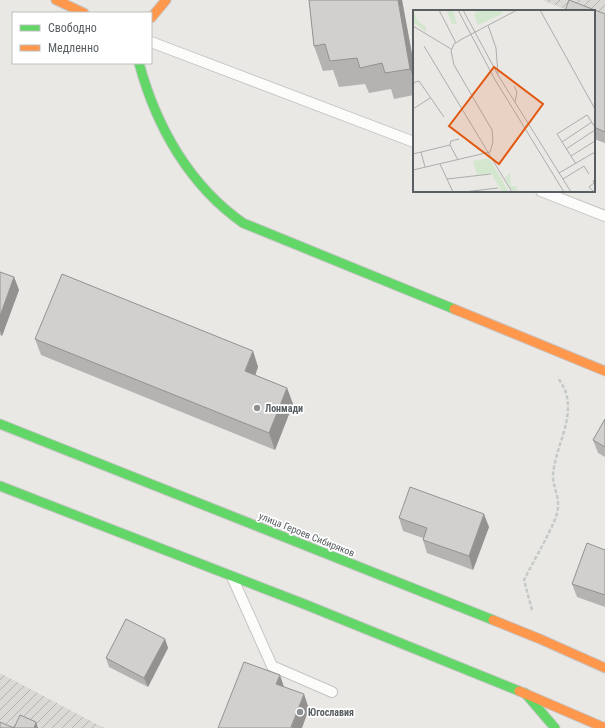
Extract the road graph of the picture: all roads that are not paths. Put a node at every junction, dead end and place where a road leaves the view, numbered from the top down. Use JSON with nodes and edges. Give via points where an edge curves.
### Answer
{"nodes":[{"id":1,"x":56,"y":0,"type":"edge"},
{"id":2,"x":166,"y":0,"type":"edge"},
{"id":3,"x":82,"y":12,"type":"edge"},
{"id":4,"x":152,"y":17,"type":"edge"},
{"id":5,"x":152,"y":42,"type":"edge"},
{"id":6,"x":139,"y":64,"type":"edge"},
{"id":7,"x":413,"y":142,"type":"edge"},
{"id":8,"x":544,"y":192,"type":"edge"},
{"id":9,"x":605,"y":216,"type":"edge"},
{"id":10,"x":605,"y":371,"type":"edge"},
{"id":11,"x":0,"y":424,"type":"edge"},
{"id":12,"x":0,"y":486,"type":"edge"},
{"id":13,"x":231,"y":575,"type":"junction"},
{"id":14,"x":605,"y":668,"type":"edge"},
{"id":15,"x":332,"y":692,"type":"dead end"},
{"id":16,"x":525,"y":693,"type":"junction"},
{"id":17,"x":555,"y":728,"type":"edge"},
{"id":18,"x":605,"y":728,"type":"edge"}],
"edges":[{"from":1,"to":3,"type":"main road"},
{"from":2,"to":4,"type":"main road"},
{"from":5,"to":7,"type":"lane"},
{"from":6,"to":10,"type":"main road","via":[[143,82],[162,128],[183,163],[222,207],[244,223]]},
{"from":8,"to":9,"type":"lane"},
{"from":11,"to":14,"type":"main road","name":"улица Героев Сибиряков","via":[[540,639]]},
{"from":12,"to":13,"type":"main road"},
{"from":13,"to":15,"type":"lane","via":[[272,666]]},
{"from":13,"to":16,"type":"main road"},
{"from":16,"to":17,"type":"main road"},
{"from":16,"to":18,"type":"main road"}]}
